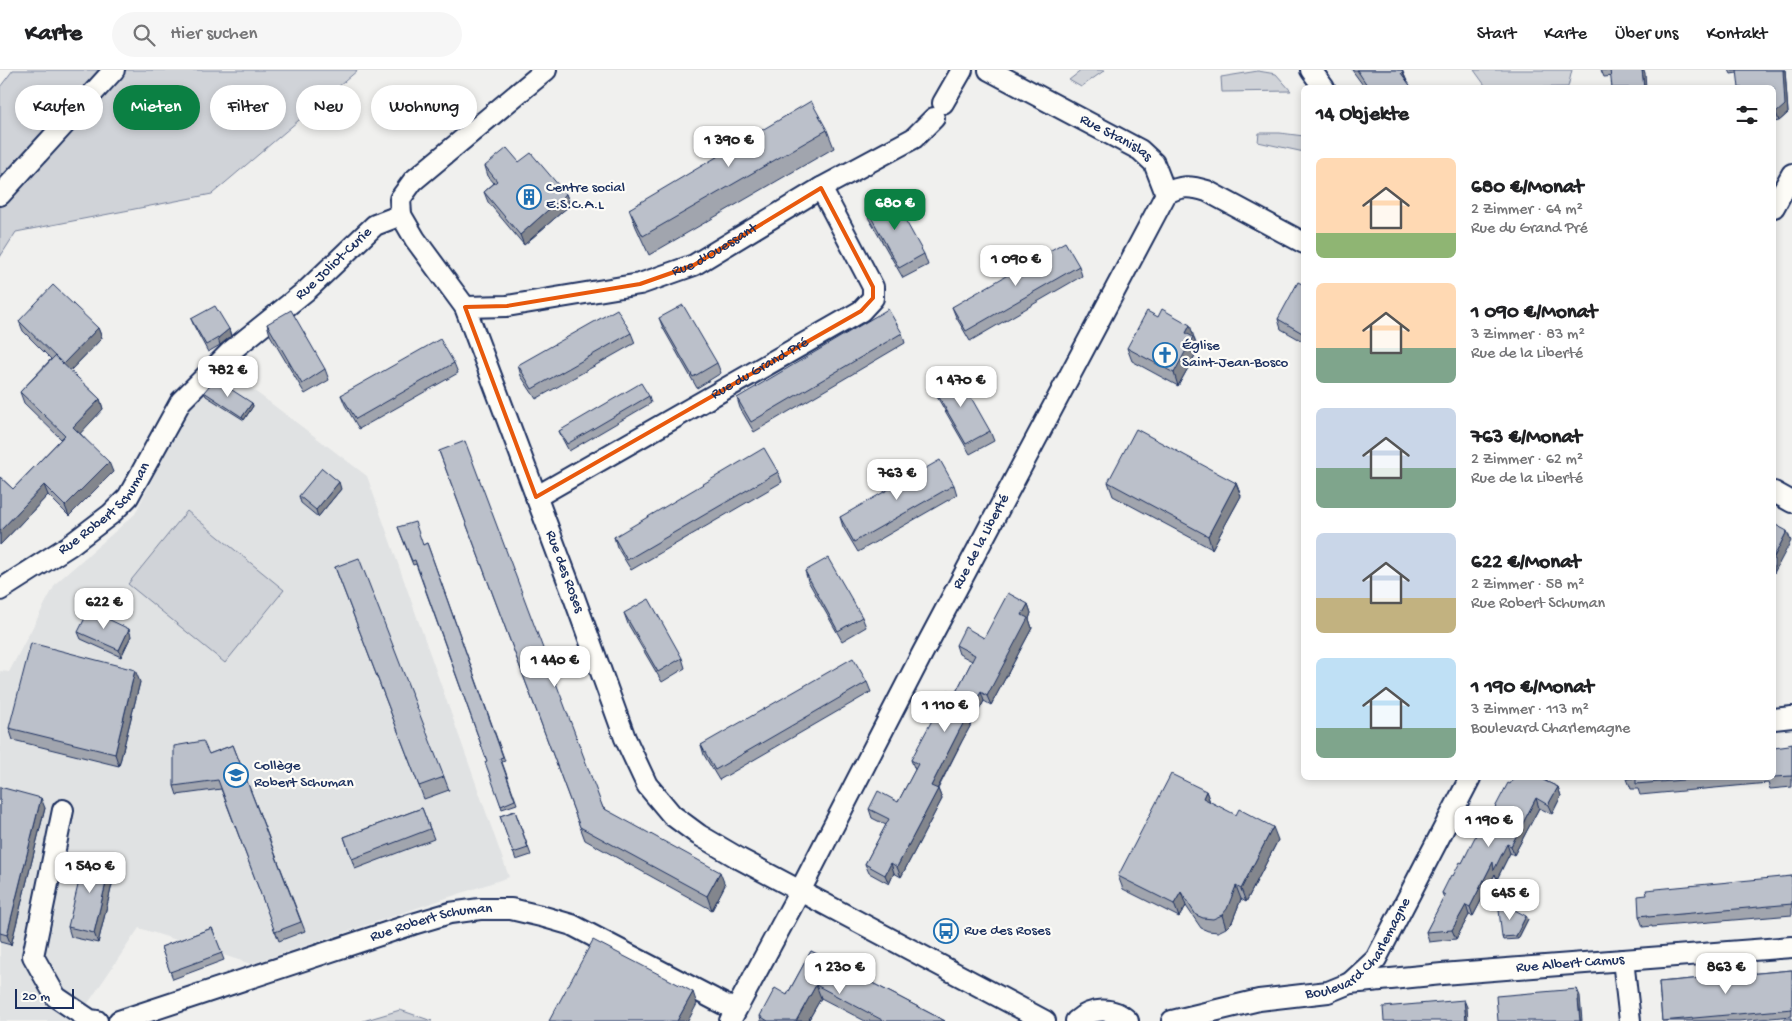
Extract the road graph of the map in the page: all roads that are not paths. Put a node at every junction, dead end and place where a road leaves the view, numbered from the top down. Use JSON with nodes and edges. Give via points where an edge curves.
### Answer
{"nodes":[{"id":1,"x":114,"y":70,"type":"edge"},
{"id":2,"x":546,"y":70,"type":"edge"},
{"id":3,"x":962,"y":70,"type":"edge"},
{"id":4,"x":989,"y":70,"type":"edge"},
{"id":5,"x":1312,"y":70,"type":"edge"},
{"id":6,"x":1322,"y":85,"type":"edge"},
{"id":7,"x":1792,"y":174,"type":"edge"},
{"id":8,"x":821,"y":188,"type":"junction"},
{"id":9,"x":1166,"y":194,"type":"junction"},
{"id":10,"x":0,"y":195,"type":"edge"},
{"id":11,"x":1776,"y":203,"type":"edge"},
{"id":12,"x":401,"y":215,"type":"junction"},
{"id":13,"x":1301,"y":241,"type":"edge"},
{"id":14,"x":465,"y":307,"type":"junction"},
{"id":15,"x":181,"y":401,"type":"joint"},
{"id":16,"x":1776,"y":493,"type":"edge"},
{"id":17,"x":536,"y":497,"type":"junction"},
{"id":18,"x":1792,"y":502,"type":"edge"},
{"id":19,"x":0,"y":590,"type":"edge"},
{"id":20,"x":1792,"y":717,"type":"edge"},
{"id":21,"x":1776,"y":719,"type":"edge"},
{"id":22,"x":1469,"y":780,"type":"edge"},
{"id":23,"x":63,"y":810,"type":"dead end"},
{"id":24,"x":800,"y":892,"type":"junction"},
{"id":25,"x":1792,"y":947,"type":"edge"},
{"id":26,"x":1623,"y":960,"type":"junction"},
{"id":27,"x":1350,"y":983,"type":"junction"},
{"id":28,"x":733,"y":1015,"type":"edge"},
{"id":29,"x":97,"y":1021,"type":"edge"},
{"id":30,"x":119,"y":1021,"type":"edge"},
{"id":31,"x":1045,"y":1021,"type":"edge"},
{"id":32,"x":1076,"y":1021,"type":"edge"},
{"id":33,"x":1128,"y":1021,"type":"edge"},
{"id":34,"x":1172,"y":1021,"type":"edge"},
{"id":35,"x":1630,"y":1021,"type":"edge"}],
"edges":[{"from":1,"to":10,"type":"street"},
{"from":2,"to":12,"type":"street","via":[[413,182],[400,199]]},
{"from":3,"to":8,"type":"street","name":"Rue d'Ouessant","via":[[938,110],[914,138]]},
{"from":4,"to":9,"type":"street","name":"Rue Stanislas","via":[[1140,150],[1154,162]]},
{"from":5,"to":6,"type":"street"},
{"from":7,"to":11,"type":"street"},
{"from":8,"to":14,"type":"street","name":"Rue d'Ouessant","via":[[694,265],[640,284],[507,306]]},
{"from":8,"to":17,"type":"street","name":"Rue du Grand Pré","via":[[873,287],[873,298],[861,311]]},
{"from":9,"to":13,"type":"street","via":[[1183,186],[1207,191]]},
{"from":9,"to":24,"type":"street","name":"Rue de la Liberté"},
{"from":12,"to":14,"type":"street","name":"Rue des Roses"},
{"from":12,"to":15,"type":"street","name":"Rue Joliot-Curie","via":[[375,225],[307,290],[232,351]]},
{"from":14,"to":17,"type":"street","name":"Rue des Roses"},
{"from":15,"to":19,"type":"street","name":"Rue Robert Schuman","via":[[128,497],[68,546]]},
{"from":16,"to":18,"type":"street"},
{"from":17,"to":24,"type":"street","name":"Rue des Roses","via":[[625,738],[647,785],[672,814],[699,835]]},
{"from":20,"to":21,"type":"street"},
{"from":22,"to":27,"type":"street","name":"Boulevard Charlemagne","via":[[1376,959]]},
{"from":23,"to":29,"type":"street","via":[[33,956],[56,997],[90,1020]]},
{"from":24,"to":28,"type":"street","name":"Rue de la Liberté"},
{"from":24,"to":31,"type":"street","name":"Rue des Roses"},
{"from":25,"to":26,"type":"street","name":"Rue Albert Camus"},
{"from":26,"to":27,"type":"street","name":"Rue Albert Camus"},
{"from":26,"to":35,"type":"street"},
{"from":27,"to":34,"type":"street","name":"Boulevard Charlemagne","via":[[1328,992],[1258,1000]]},
{"from":28,"to":30,"type":"street","name":"Rue Robert Schuman","via":[[572,925],[511,909],[480,909],[450,913],[413,924]]},
{"from":32,"to":33,"type":"street","via":[[1097,1010],[1110,1011]]}]}
